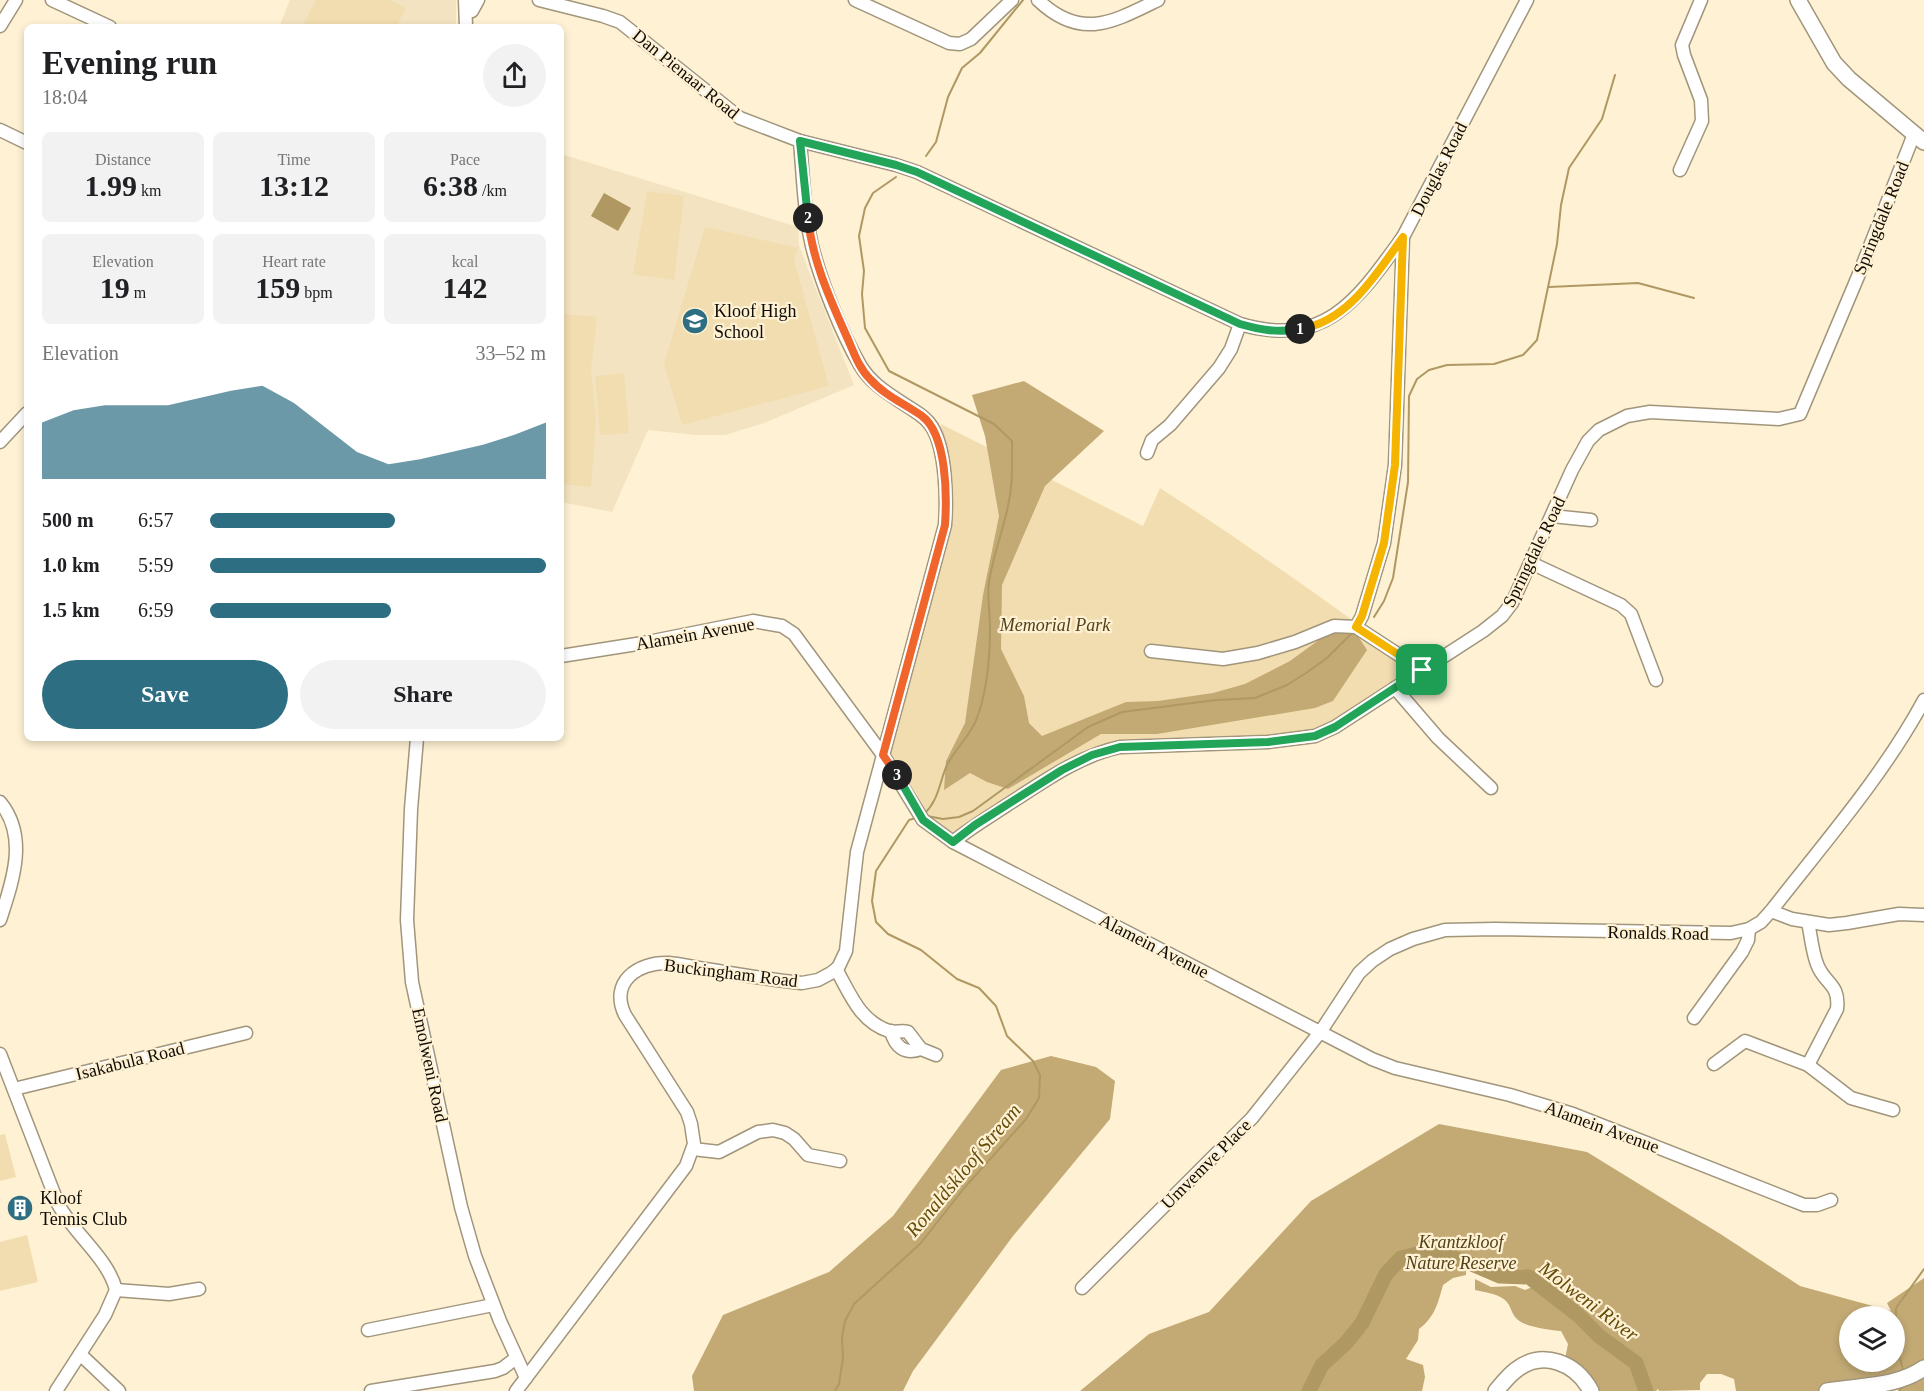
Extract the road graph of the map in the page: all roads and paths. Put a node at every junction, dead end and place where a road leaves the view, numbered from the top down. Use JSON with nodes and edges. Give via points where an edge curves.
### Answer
{"nodes":[{"id":1,"x":16,"y":0,"type":"edge"},
{"id":2,"x":52,"y":0,"type":"edge"},
{"id":3,"x":465,"y":0,"type":"edge"},
{"id":4,"x":539,"y":0,"type":"edge"},
{"id":5,"x":855,"y":0,"type":"edge"},
{"id":6,"x":1012,"y":0,"type":"edge"},
{"id":7,"x":1038,"y":0,"type":"edge"},
{"id":8,"x":1158,"y":0,"type":"edge"},
{"id":9,"x":1527,"y":0,"type":"edge"},
{"id":10,"x":1701,"y":0,"type":"edge"},
{"id":11,"x":1798,"y":0,"type":"edge"},
{"id":12,"x":474,"y":4,"type":"edge"},
{"id":13,"x":104,"y":24,"type":"edge"},
{"id":14,"x":466,"y":24,"type":"edge"},
{"id":15,"x":472,"y":24,"type":"edge"},
{"id":16,"x":0,"y":26,"type":"edge"},
{"id":17,"x":0,"y":130,"type":"edge"},
{"id":18,"x":1919,"y":138,"type":"edge"},
{"id":19,"x":800,"y":141,"type":"junction"},
{"id":20,"x":24,"y":142,"type":"edge"},
{"id":21,"x":1680,"y":170,"type":"dead end"},
{"id":22,"x":1403,"y":237,"type":"junction"},
{"id":23,"x":1240,"y":324,"type":"junction"},
{"id":24,"x":24,"y":416,"type":"edge"},
{"id":25,"x":0,"y":442,"type":"edge"},
{"id":26,"x":1147,"y":453,"type":"dead end"},
{"id":27,"x":1552,"y":516,"type":"junction"},
{"id":28,"x":1591,"y":520,"type":"dead end"},
{"id":29,"x":1531,"y":563,"type":"junction"},
{"id":30,"x":1356,"y":627,"type":"junction"},
{"id":31,"x":1151,"y":651,"type":"dead end"},
{"id":32,"x":564,"y":656,"type":"edge"},
{"id":33,"x":1422,"y":670,"type":"junction"},
{"id":34,"x":1656,"y":680,"type":"dead end"},
{"id":35,"x":1395,"y":688,"type":"junction"},
{"id":36,"x":1924,"y":700,"type":"edge"},
{"id":37,"x":417,"y":741,"type":"edge"},
{"id":38,"x":883,"y":755,"type":"junction"},
{"id":39,"x":1491,"y":788,"type":"dead end"},
{"id":40,"x":0,"y":802,"type":"edge"},
{"id":41,"x":953,"y":842,"type":"junction"},
{"id":42,"x":1771,"y":911,"type":"junction"},
{"id":43,"x":1920,"y":915,"type":"edge"},
{"id":44,"x":0,"y":920,"type":"edge"},
{"id":45,"x":1809,"y":922,"type":"junction"},
{"id":46,"x":1924,"y":927,"type":"edge"},
{"id":47,"x":1749,"y":928,"type":"junction"},
{"id":48,"x":836,"y":969,"type":"junction"},
{"id":49,"x":1694,"y":1018,"type":"dead end"},
{"id":50,"x":1321,"y":1031,"type":"junction"},
{"id":51,"x":246,"y":1033,"type":"dead end"},
{"id":52,"x":0,"y":1054,"type":"edge"},
{"id":53,"x":936,"y":1055,"type":"dead end"},
{"id":54,"x":1714,"y":1064,"type":"dead end"},
{"id":55,"x":1808,"y":1065,"type":"junction"},
{"id":56,"x":14,"y":1089,"type":"junction"},
{"id":57,"x":1893,"y":1110,"type":"dead end"},
{"id":58,"x":693,"y":1149,"type":"junction"},
{"id":59,"x":840,"y":1161,"type":"dead end"},
{"id":60,"x":1831,"y":1200,"type":"dead end"},
{"id":61,"x":1082,"y":1288,"type":"dead end"},
{"id":62,"x":199,"y":1289,"type":"dead end"},
{"id":63,"x":116,"y":1290,"type":"junction"},
{"id":64,"x":493,"y":1305,"type":"junction"},
{"id":65,"x":368,"y":1330,"type":"dead end"},
{"id":66,"x":80,"y":1354,"type":"junction"},
{"id":67,"x":516,"y":1358,"type":"junction"},
{"id":68,"x":1924,"y":1368,"type":"edge"},
{"id":69,"x":526,"y":1378,"type":"junction"},
{"id":70,"x":56,"y":1391,"type":"edge"},
{"id":71,"x":119,"y":1391,"type":"edge"},
{"id":72,"x":371,"y":1391,"type":"edge"},
{"id":73,"x":516,"y":1391,"type":"edge"},
{"id":74,"x":1496,"y":1391,"type":"edge"},
{"id":75,"x":1591,"y":1391,"type":"edge"},
{"id":76,"x":1827,"y":1391,"type":"edge"}],
"edges":[{"from":1,"to":16,"type":"street"},
{"from":2,"to":13,"type":"street"},
{"from":3,"to":14,"type":"street"},
{"from":4,"to":19,"type":"street","name":"Dan Pienaar Road","via":[[620,22],[740,118]]},
{"from":5,"to":6,"type":"street","via":[[949,43],[960,44],[971,39]]},
{"from":7,"to":8,"type":"street","via":[[1064,17],[1091,26]]},
{"from":9,"to":22,"type":"street","name":"Douglas Road"},
{"from":10,"to":21,"type":"street","via":[[1682,45],[1701,100],[1702,121]]},
{"from":11,"to":18,"type":"main road","via":[[1834,63]]},
{"from":12,"to":15,"type":"street"},
{"from":17,"to":20,"type":"street"},
{"from":18,"to":27,"type":"street","name":"Springdale Road","via":[[1800,414],[1779,420],[1650,412],[1627,416],[1599,430],[1588,441]]},
{"from":19,"to":23,"type":"street","name":"Dan Pienaar Road","via":[[917,172]]},
{"from":19,"to":38,"type":"street","via":[[812,246],[858,363],[877,387],[925,418],[935,433],[940,452],[945,525]]},
{"from":22,"to":23,"type":"street","name":"Dan Pienaar Road","via":[[1351,303],[1329,318],[1286,332]]},
{"from":22,"to":30,"type":"street","name":"Douglas Road","via":[[1395,465],[1389,516]]},
{"from":23,"to":26,"type":"street","via":[[1219,368],[1152,440]]},
{"from":24,"to":25,"type":"street"},
{"from":27,"to":28,"type":"street"},
{"from":27,"to":29,"type":"street","name":"Springdale Road"},
{"from":29,"to":33,"type":"street","name":"Springdale Road","via":[[1502,616]]},
{"from":29,"to":34,"type":"street","via":[[1621,605],[1631,614]]},
{"from":30,"to":31,"type":"street","via":[[1334,626],[1295,642],[1223,659]]},
{"from":30,"to":33,"type":"street"},
{"from":32,"to":38,"type":"street","name":"Alamein Avenue","via":[[753,621],[782,626],[794,634]]},
{"from":33,"to":35,"type":"street","name":"Springdale Road"},
{"from":35,"to":39,"type":"street","via":[[1438,738]]},
{"from":35,"to":41,"type":"street","name":"Springdale Road","via":[[1335,727],[1308,738],[1102,751],[1062,770]]},
{"from":36,"to":42,"type":"street","name":"Ronalds Road","via":[[1886,763]]},
{"from":37,"to":64,"type":"street","name":"Emolweni Road","via":[[407,901],[410,969],[461,1207]]},
{"from":38,"to":41,"type":"street","name":"Alamein Avenue","via":[[921,817]]},
{"from":38,"to":48,"type":"street","via":[[854,866],[846,951]]},
{"from":40,"to":44,"type":"street","via":[[14,829],[17,861]]},
{"from":41,"to":50,"type":"street","name":"Alamein Avenue"},
{"from":42,"to":45,"type":"street"},
{"from":42,"to":47,"type":"street","name":"Ronalds Road"},
{"from":43,"to":45,"type":"street","via":[[1899,914],[1829,925]]},
{"from":43,"to":46,"type":"street"},
{"from":45,"to":55,"type":"street","via":[[1818,967],[1837,992],[1838,1000],[1837,1010]]},
{"from":47,"to":49,"type":"street","via":[[1742,952]]},
{"from":47,"to":50,"type":"street","name":"Ronalds Road","via":[[1731,933],[1692,934],[1445,930],[1413,939],[1372,961],[1359,973]]},
{"from":48,"to":53,"type":"street","via":[[851,1000],[880,1027],[891,1031],[895,1043],[903,1050],[921,1049]]},
{"from":48,"to":58,"type":"street","name":"Buckingham Road","via":[[818,980],[802,982],[668,963],[640,968],[629,975],[620,994],[622,1010],[687,1112]]},
{"from":50,"to":60,"type":"street","name":"Alamein Avenue","via":[[1395,1068],[1573,1114],[1784,1198],[1811,1205]]},
{"from":50,"to":61,"type":"street","name":"Umvemve Place","via":[[1252,1118]]},
{"from":51,"to":56,"type":"street","name":"Isakabula Road"},
{"from":52,"to":56,"type":"street"},
{"from":54,"to":55,"type":"street","via":[[1744,1041]]},
{"from":55,"to":57,"type":"street","via":[[1851,1098]]},
{"from":56,"to":63,"type":"street","via":[[58,1204],[109,1271]]},
{"from":58,"to":59,"type":"street","via":[[719,1152],[758,1132],[773,1131],[794,1139],[808,1155]]},
{"from":58,"to":69,"type":"street","via":[[686,1166]]},
{"from":62,"to":63,"type":"street","via":[[168,1294]]},
{"from":63,"to":66,"type":"street"},
{"from":64,"to":65,"type":"street"},
{"from":64,"to":67,"type":"street","name":"Emolweni Road"},
{"from":66,"to":70,"type":"street"},
{"from":66,"to":71,"type":"street"},
{"from":67,"to":69,"type":"street","name":"Emolweni Road"},
{"from":67,"to":72,"type":"street","via":[[495,1371]]},
{"from":68,"to":76,"type":"main road","via":[[1889,1383]]},
{"from":69,"to":73,"type":"street"},
{"from":74,"to":75,"type":"main road","via":[[1522,1366],[1546,1360],[1575,1371]]}]}
